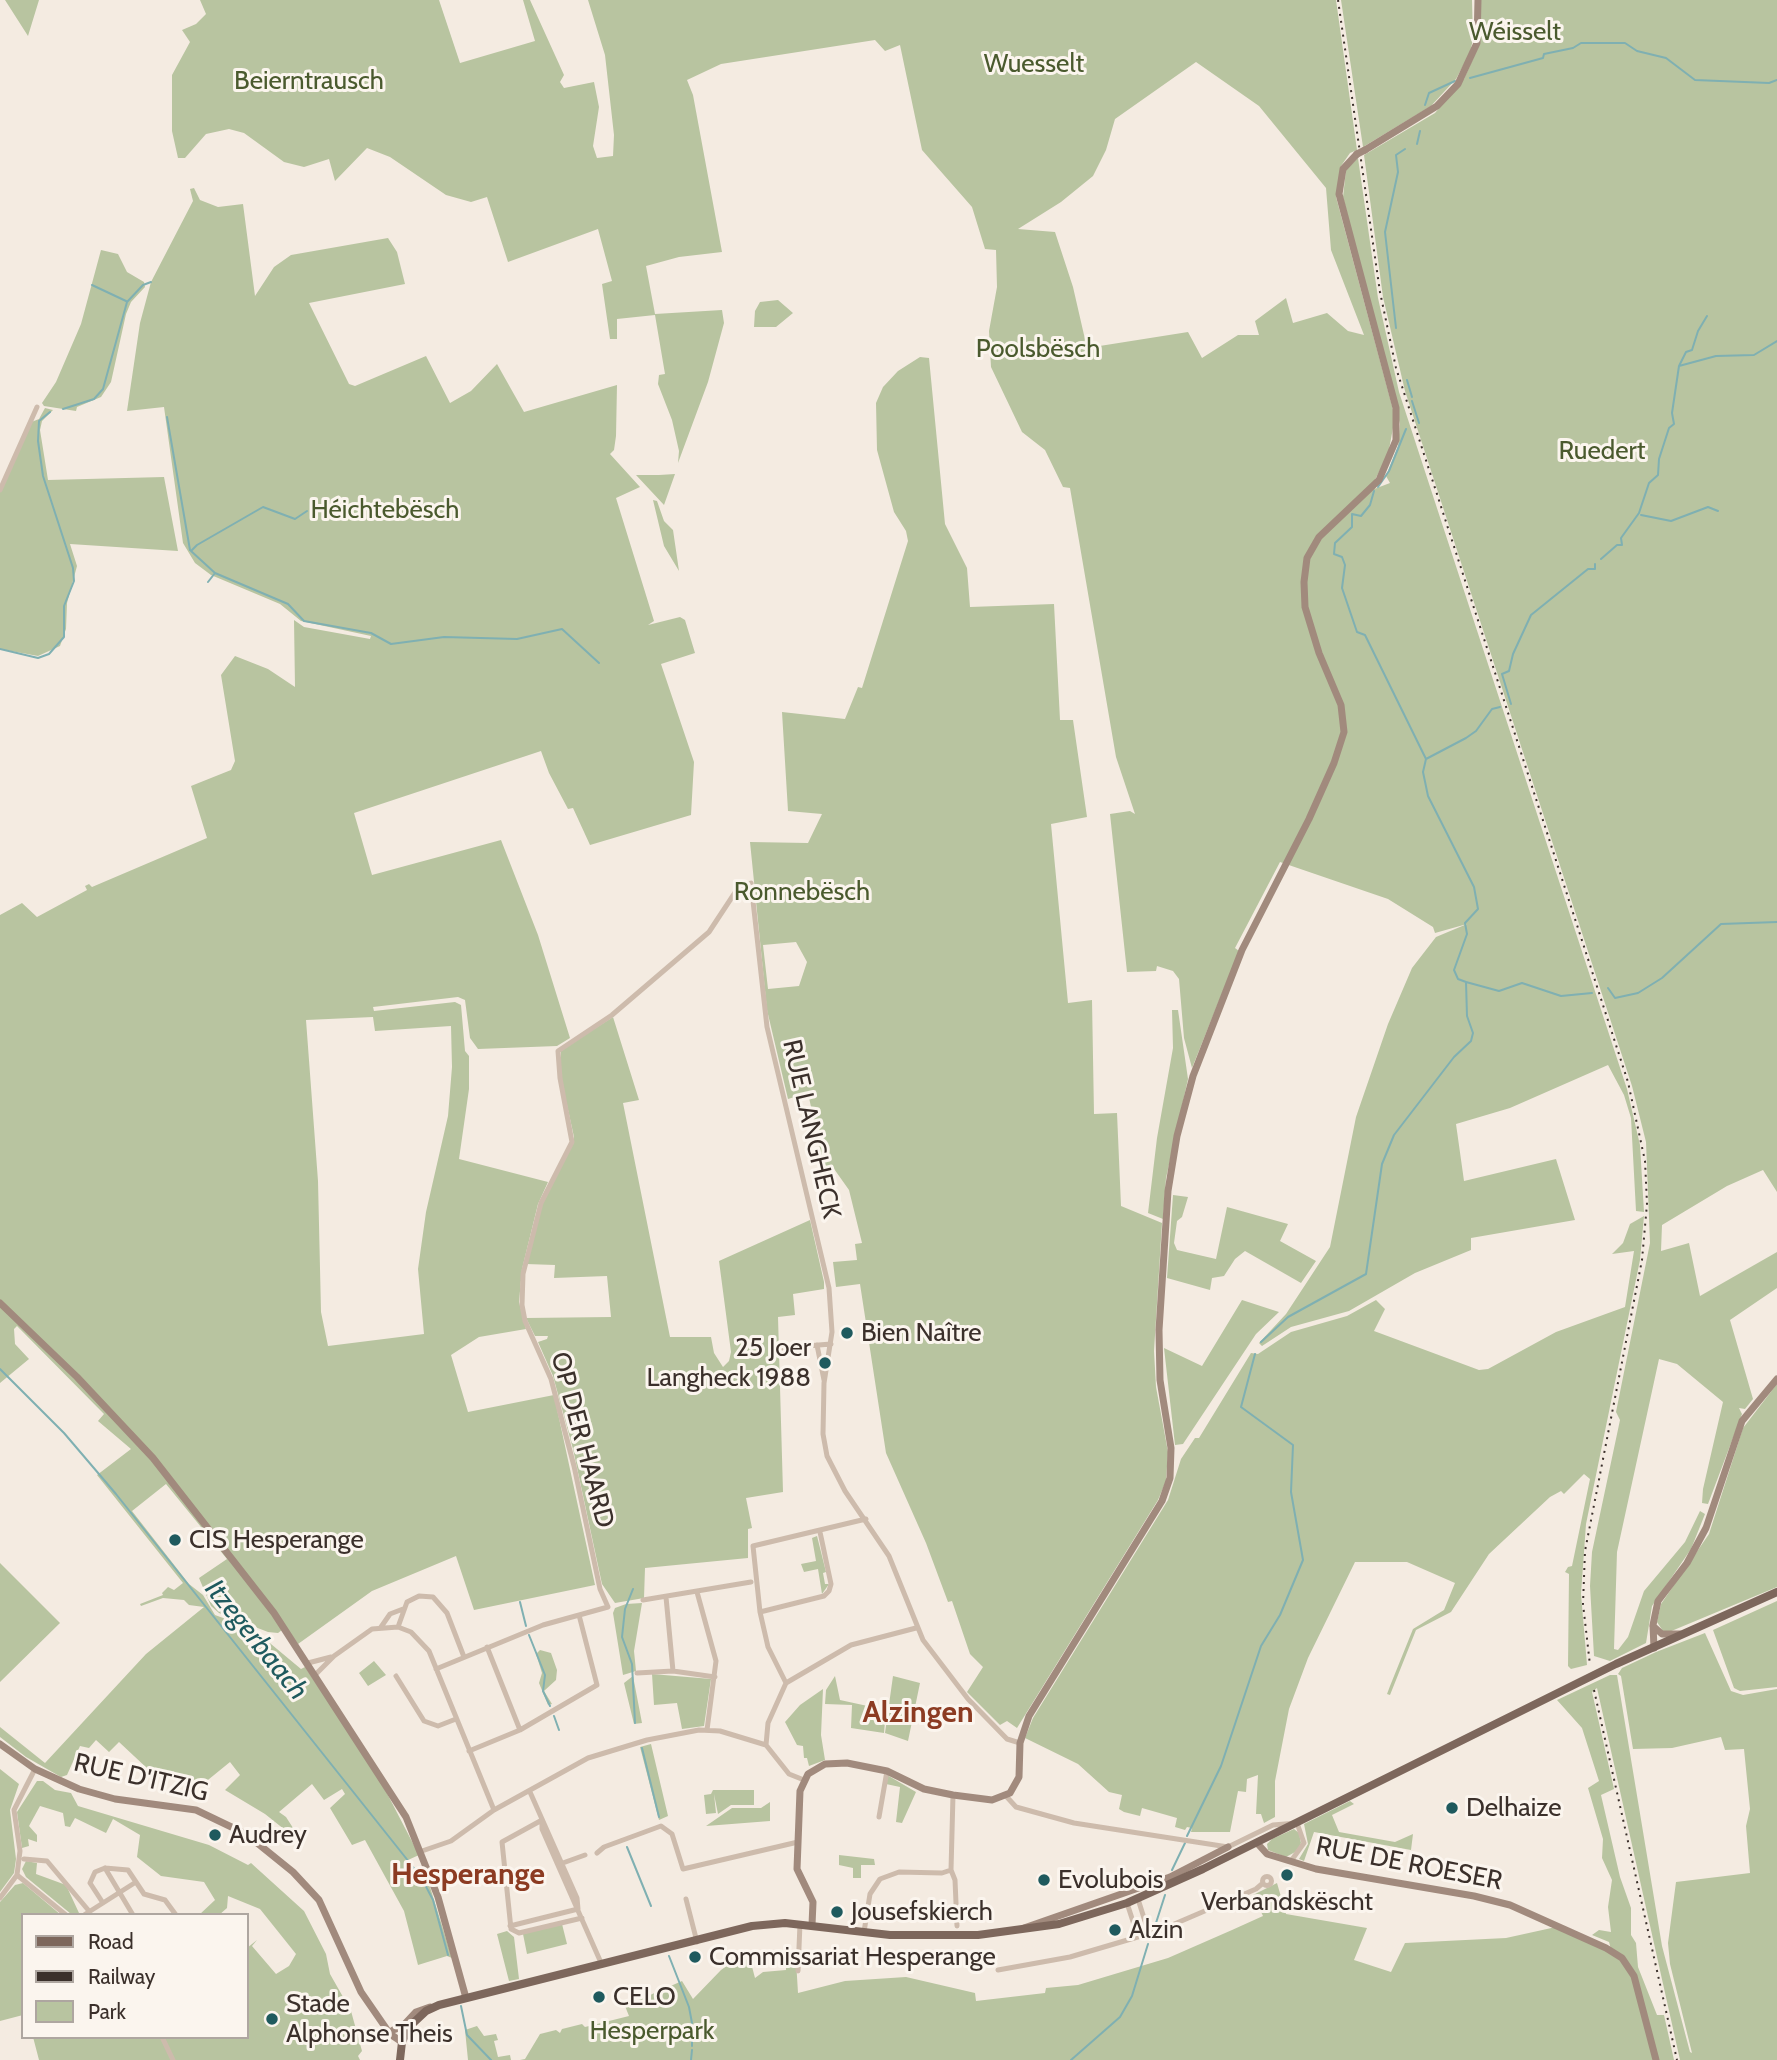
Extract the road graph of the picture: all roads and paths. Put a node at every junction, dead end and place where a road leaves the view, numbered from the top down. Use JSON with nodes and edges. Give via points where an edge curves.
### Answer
{"nodes":[{"id":1,"x":1478,"y":0,"type":"edge"},
{"id":2,"x":37,"y":407,"type":"dead end"},
{"id":3,"x":0,"y":491,"type":"edge"},
{"id":4,"x":751,"y":883,"type":"joint"},
{"id":5,"x":0,"y":1304,"type":"edge"},
{"id":6,"x":831,"y":1344,"type":"junction"},
{"id":7,"x":817,"y":1345,"type":"junction"},
{"id":8,"x":782,"y":1348,"type":"dead end"},
{"id":9,"x":1777,"y":1379,"type":"edge"},
{"id":10,"x":824,"y":1383,"type":"junction"},
{"id":11,"x":866,"y":1519,"type":"junction"},
{"id":12,"x":820,"y":1532,"type":"junction"},
{"id":13,"x":751,"y":1582,"type":"dead end"},
{"id":14,"x":697,"y":1592,"type":"junction"},
{"id":15,"x":1777,"y":1592,"type":"edge"},
{"id":16,"x":666,"y":1597,"type":"junction"},
{"id":17,"x":643,"y":1600,"type":"dead end"},
{"id":18,"x":402,"y":1609,"type":"junction"},
{"id":19,"x":760,"y":1612,"type":"junction"},
{"id":20,"x":579,"y":1615,"type":"junction"},
{"id":21,"x":1653,"y":1625,"type":"junction"},
{"id":22,"x":381,"y":1627,"type":"junction"},
{"id":23,"x":398,"y":1627,"type":"junction"},
{"id":24,"x":916,"y":1628,"type":"junction"},
{"id":25,"x":1685,"y":1634,"type":"junction"},
{"id":26,"x":487,"y":1647,"type":"junction"},
{"id":27,"x":1654,"y":1648,"type":"junction"},
{"id":28,"x":334,"y":1656,"type":"junction"},
{"id":29,"x":464,"y":1657,"type":"junction"},
{"id":30,"x":308,"y":1663,"type":"junction"},
{"id":31,"x":436,"y":1669,"type":"junction"},
{"id":32,"x":673,"y":1671,"type":"junction"},
{"id":33,"x":637,"y":1673,"type":"dead end"},
{"id":34,"x":315,"y":1675,"type":"junction"},
{"id":35,"x":396,"y":1676,"type":"dead end"},
{"id":36,"x":715,"y":1677,"type":"junction"},
{"id":37,"x":786,"y":1683,"type":"junction"},
{"id":38,"x":456,"y":1719,"type":"junction"},
{"id":39,"x":520,"y":1730,"type":"junction"},
{"id":40,"x":707,"y":1730,"type":"junction"},
{"id":41,"x":1020,"y":1743,"type":"junction"},
{"id":42,"x":0,"y":1744,"type":"edge"},
{"id":43,"x":766,"y":1745,"type":"junction"},
{"id":44,"x":469,"y":1751,"type":"junction"},
{"id":45,"x":35,"y":1769,"type":"junction"},
{"id":46,"x":887,"y":1771,"type":"junction"},
{"id":47,"x":804,"y":1780,"type":"junction"},
{"id":48,"x":530,"y":1792,"type":"junction"},
{"id":49,"x":953,"y":1796,"type":"junction"},
{"id":50,"x":1006,"y":1796,"type":"junction"},
{"id":51,"x":494,"y":1810,"type":"junction"},
{"id":52,"x":879,"y":1817,"type":"dead end"},
{"id":53,"x":542,"y":1820,"type":"junction"},
{"id":54,"x":1297,"y":1823,"type":"junction"},
{"id":55,"x":798,"y":1842,"type":"junction"},
{"id":56,"x":1257,"y":1843,"type":"junction"},
{"id":57,"x":1228,"y":1847,"type":"junction"},
{"id":58,"x":422,"y":1851,"type":"junction"},
{"id":59,"x":597,"y":1853,"type":"dead end"},
{"id":60,"x":585,"y":1855,"type":"dead end"},
{"id":61,"x":24,"y":1859,"type":"dead end"},
{"id":62,"x":1291,"y":1861,"type":"junction"},
{"id":63,"x":560,"y":1864,"type":"junction"},
{"id":64,"x":104,"y":1868,"type":"junction"},
{"id":65,"x":951,"y":1870,"type":"junction"},
{"id":66,"x":17,"y":1875,"type":"junction"},
{"id":67,"x":136,"y":1882,"type":"junction"},
{"id":68,"x":1263,"y":1883,"type":"dead end"},
{"id":69,"x":119,"y":1892,"type":"junction"},
{"id":70,"x":0,"y":1898,"type":"edge"},
{"id":71,"x":685,"y":1899,"type":"dead end"},
{"id":72,"x":1138,"y":1899,"type":"junction"},
{"id":73,"x":1093,"y":1902,"type":"junction"},
{"id":74,"x":103,"y":1903,"type":"junction"},
{"id":75,"x":1127,"y":1903,"type":"junction"},
{"id":76,"x":578,"y":1909,"type":"junction"},
{"id":77,"x":64,"y":1913,"type":"edge"},
{"id":78,"x":86,"y":1913,"type":"edge"},
{"id":79,"x":131,"y":1913,"type":"edge"},
{"id":80,"x":175,"y":1913,"type":"edge"},
{"id":81,"x":1096,"y":1913,"type":"junction"},
{"id":82,"x":582,"y":1918,"type":"junction"},
{"id":83,"x":800,"y":1924,"type":"junction"},
{"id":84,"x":812,"y":1925,"type":"junction"},
{"id":85,"x":510,"y":1926,"type":"junction"},
{"id":86,"x":957,"y":1926,"type":"dead end"},
{"id":87,"x":1018,"y":1931,"type":"junction"},
{"id":88,"x":864,"y":1932,"type":"junction"},
{"id":89,"x":1144,"y":1935,"type":"junction"},
{"id":90,"x":696,"y":1942,"type":"junction"},
{"id":91,"x":602,"y":1966,"type":"junction"},
{"id":92,"x":998,"y":1970,"type":"dead end"},
{"id":93,"x":798,"y":1971,"type":"dead end"},
{"id":94,"x":466,"y":1998,"type":"junction"},
{"id":95,"x":439,"y":2005,"type":"junction"},
{"id":96,"x":385,"y":2026,"type":"junction"},
{"id":97,"x":393,"y":2030,"type":"junction"},
{"id":98,"x":403,"y":2038,"type":"junction"},
{"id":99,"x":163,"y":2039,"type":"edge"},
{"id":100,"x":173,"y":2060,"type":"edge"},
{"id":101,"x":400,"y":2060,"type":"edge"},
{"id":102,"x":1656,"y":2060,"type":"edge"}],
"edges":[{"from":1,"to":41,"type":"main road","bridge":true,"via":[[1477,43],[1458,85],[1437,106],[1357,154],[1343,169],[1339,194],[1398,427],[1379,480],[1319,537],[1305,570],[1310,629],[1341,705],[1344,732],[1308,819],[1242,950],[1193,1076],[1177,1136],[1168,1191],[1158,1340],[1171,1448],[1170,1478],[1162,1500],[1030,1716]]},
{"from":2,"to":3,"type":"street"},
{"from":4,"to":6,"type":"street","name":"RUE LANGHECK","via":[[767,1027],[829,1288]]},
{"from":4,"to":20,"type":"street","name":"OP DER HAARD","via":[[738,888],[709,932],[612,1015],[558,1051],[572,1142],[541,1203],[523,1274],[522,1305],[551,1379],[608,1607]]},
{"from":5,"to":30,"type":"main road","via":[[153,1458],[226,1548]]},
{"from":6,"to":7,"type":"street"},
{"from":6,"to":10,"type":"street","name":"RUE LANGHECK"},
{"from":7,"to":8,"type":"street"},
{"from":7,"to":10,"type":"street","name":"RUE LANGHECK"},
{"from":9,"to":21,"type":"main road","via":[[1742,1421],[1706,1528],[1658,1601]]},
{"from":10,"to":11,"type":"street","name":"RUE LANGHECK","via":[[827,1456]]},
{"from":11,"to":12,"type":"street"},
{"from":11,"to":24,"type":"street","name":"RUE LANGHECK","via":[[900,1577]]},
{"from":12,"to":19,"type":"street","via":[[829,1591]]},
{"from":12,"to":19,"type":"street","via":[[754,1546]]},
{"from":13,"to":14,"type":"street"},
{"from":14,"to":16,"type":"street"},
{"from":14,"to":36,"type":"street","via":[[716,1661]]},
{"from":15,"to":25,"type":"main road"},
{"from":16,"to":17,"type":"street"},
{"from":16,"to":32,"type":"street"},
{"from":18,"to":22,"type":"street","via":[[390,1614]]},
{"from":18,"to":23,"type":"street"},
{"from":18,"to":29,"type":"street","via":[[414,1598],[433,1597],[443,1606]]},
{"from":19,"to":37,"type":"street","via":[[768,1647]]},
{"from":20,"to":26,"type":"street"},
{"from":20,"to":39,"type":"street","via":[[597,1685]]},
{"from":21,"to":25,"type":"main road","via":[[1662,1634]]},
{"from":21,"to":27,"type":"main road"},
{"from":22,"to":23,"type":"street"},
{"from":22,"to":28,"type":"street","via":[[364,1633]]},
{"from":23,"to":31,"type":"street","via":[[421,1641]]},
{"from":24,"to":37,"type":"street","via":[[851,1645]]},
{"from":24,"to":41,"type":"street","name":"RUE LANGHECK","via":[[968,1699],[1007,1739]]},
{"from":25,"to":27,"type":"main road"},
{"from":26,"to":29,"type":"street"},
{"from":26,"to":39,"type":"street"},
{"from":27,"to":54,"type":"main road"},
{"from":28,"to":30,"type":"street"},
{"from":28,"to":34,"type":"street"},
{"from":29,"to":31,"type":"street"},
{"from":30,"to":34,"type":"main road"},
{"from":31,"to":38,"type":"street"},
{"from":32,"to":33,"type":"street"},
{"from":32,"to":36,"type":"street"},
{"from":34,"to":58,"type":"main road","via":[[391,1789]]},
{"from":35,"to":38,"type":"street","via":[[424,1721],[438,1726]]},
{"from":36,"to":40,"type":"street"},
{"from":37,"to":43,"type":"street","via":[[768,1723]]},
{"from":38,"to":44,"type":"street"},
{"from":39,"to":44,"type":"street"},
{"from":40,"to":43,"type":"street"},
{"from":40,"to":48,"type":"street","via":[[647,1740],[588,1758]]},
{"from":41,"to":50,"type":"main road","via":[[1019,1777]]},
{"from":42,"to":45,"type":"main road","name":"RUE D'ITZIG"},
{"from":43,"to":47,"type":"street","via":[[789,1774]]},
{"from":44,"to":51,"type":"street"},
{"from":45,"to":66,"type":"street","via":[[14,1810],[20,1850]]},
{"from":45,"to":96,"type":"main road","name":"RUE D'ITZIG","via":[[96,1794],[197,1810],[246,1833],[319,1900],[354,1980]]},
{"from":46,"to":47,"type":"main road","via":[[837,1762],[817,1766]]},
{"from":46,"to":49,"type":"main road"},
{"from":46,"to":52,"type":"street"},
{"from":47,"to":55,"type":"main road"},
{"from":48,"to":51,"type":"street"},
{"from":48,"to":53,"type":"street"},
{"from":49,"to":50,"type":"main road","via":[[992,1800]]},
{"from":49,"to":65,"type":"street"},
{"from":50,"to":57,"type":"street","via":[[1016,1807],[1087,1825]]},
{"from":51,"to":58,"type":"street","via":[[451,1841]]},
{"from":53,"to":63,"type":"street"},
{"from":53,"to":85,"type":"street","via":[[502,1842]]},
{"from":54,"to":56,"type":"main road"},
{"from":54,"to":57,"type":"street","via":[[1273,1825]]},
{"from":54,"to":62,"type":"street","via":[[1304,1843]]},
{"from":55,"to":59,"type":"street","via":[[683,1869],[672,1834],[661,1826],[604,1846]]},
{"from":55,"to":84,"type":"main road","via":[[799,1877],[814,1907]]},
{"from":56,"to":62,"type":"main road","name":"RUE DE ROESER","via":[[1262,1851]]},
{"from":56,"to":72,"type":"main road"},
{"from":57,"to":73,"type":"main road","via":[[1170,1877]]},
{"from":58,"to":94,"type":"main road"},
{"from":60,"to":63,"type":"street"},
{"from":61,"to":78,"type":"street","via":[[47,1861]]},
{"from":62,"to":102,"type":"main road","name":"RUE DE ROESER","via":[[1329,1872],[1490,1899],[1606,1948],[1628,1966],[1638,1987]]},
{"from":63,"to":76,"type":"street"},
{"from":64,"to":67,"type":"street","via":[[128,1870]]},
{"from":64,"to":69,"type":"street"},
{"from":64,"to":74,"type":"street","via":[[90,1880]]},
{"from":65,"to":86,"type":"street"},
{"from":65,"to":88,"type":"street","via":[[942,1874],[898,1872],[880,1879],[870,1895]]},
{"from":66,"to":70,"type":"street"},
{"from":66,"to":77,"type":"street"},
{"from":67,"to":69,"type":"street"},
{"from":67,"to":80,"type":"street","via":[[144,1894],[165,1900]]},
{"from":68,"to":89,"type":"street"},
{"from":69,"to":74,"type":"street"},
{"from":69,"to":79,"type":"street"},
{"from":71,"to":90,"type":"street"},
{"from":72,"to":75,"type":"main road"},
{"from":72,"to":89,"type":"street"},
{"from":73,"to":81,"type":"main road"},
{"from":73,"to":87,"type":"main road"},
{"from":74,"to":78,"type":"street"},
{"from":75,"to":81,"type":"main road"},
{"from":75,"to":89,"type":"street"},
{"from":76,"to":82,"type":"street"},
{"from":76,"to":85,"type":"street"},
{"from":81,"to":87,"type":"main road"},
{"from":82,"to":85,"type":"street","via":[[519,1933]]},
{"from":82,"to":91,"type":"street"},
{"from":83,"to":84,"type":"main road"},
{"from":83,"to":90,"type":"main road","via":[[752,1926]]},
{"from":83,"to":93,"type":"street"},
{"from":84,"to":88,"type":"main road"},
{"from":87,"to":88,"type":"main road","via":[[925,1936]]},
{"from":89,"to":92,"type":"street","via":[[1070,1957]]},
{"from":90,"to":91,"type":"main road"},
{"from":91,"to":94,"type":"main road"},
{"from":94,"to":95,"type":"main road"},
{"from":95,"to":97,"type":"main road","via":[[416,2012]]},
{"from":95,"to":98,"type":"main road","via":[[417,2018]]},
{"from":96,"to":97,"type":"main road","name":"RUE D'ITZIG"},
{"from":96,"to":98,"type":"main road","name":"RUE D'ITZIG","via":[[393,2037]]},
{"from":97,"to":98,"type":"main road","name":"RUE D'ITZIG"},
{"from":98,"to":101,"type":"main road"},
{"from":99,"to":100,"type":"street"}]}
